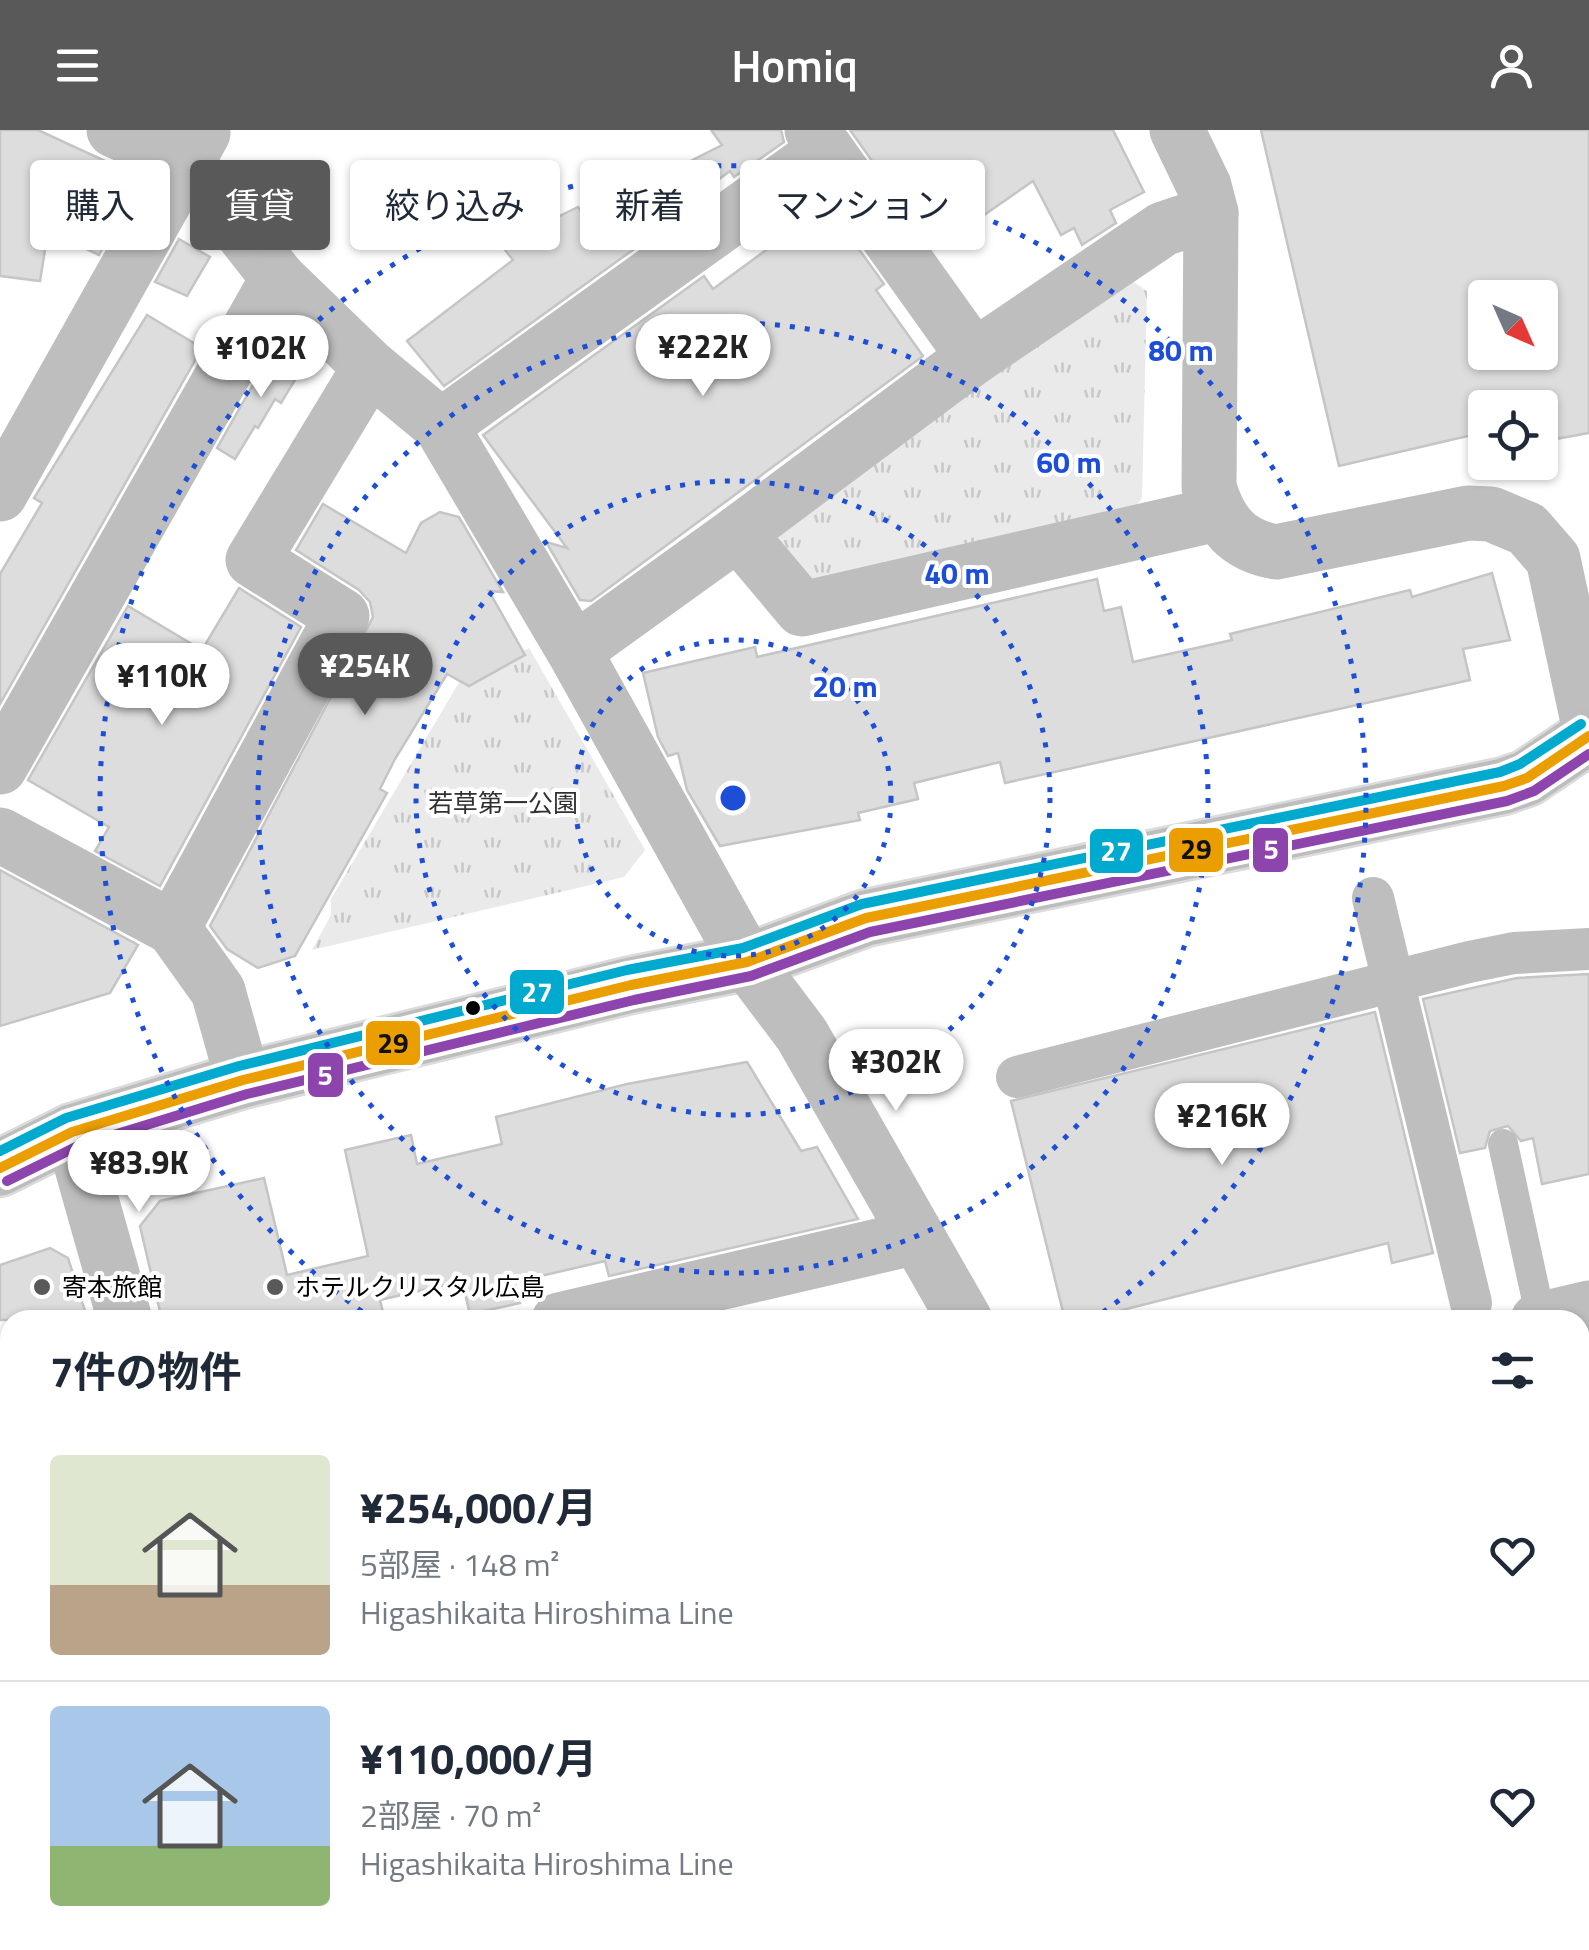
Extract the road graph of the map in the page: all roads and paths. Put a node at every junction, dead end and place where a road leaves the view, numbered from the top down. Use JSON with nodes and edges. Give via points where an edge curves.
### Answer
{"nodes":[{"id":1,"x":114,"y":130,"type":"edge"},
{"id":2,"x":1177,"y":130,"type":"edge"},
{"id":3,"x":819,"y":140,"type":"edge"},
{"id":4,"x":195,"y":146,"type":"edge"},
{"id":5,"x":1211,"y":214,"type":"junction"},
{"id":6,"x":278,"y":278,"type":"junction"},
{"id":7,"x":974,"y":357,"type":"junction"},
{"id":8,"x":370,"y":366,"type":"junction"},
{"id":9,"x":440,"y":426,"type":"junction"},
{"id":10,"x":0,"y":494,"type":"edge"},
{"id":11,"x":1217,"y":514,"type":"junction"},
{"id":12,"x":738,"y":533,"type":"junction"},
{"id":13,"x":574,"y":651,"type":"junction"},
{"id":14,"x":1589,"y":726,"type":"edge"},
{"id":15,"x":1589,"y":736,"type":"edge"},
{"id":16,"x":0,"y":767,"type":"edge"},
{"id":17,"x":1528,"y":778,"type":"junction"},
{"id":18,"x":1589,"y":788,"type":"edge"},
{"id":19,"x":0,"y":835,"type":"edge"},
{"id":20,"x":1373,"y":898,"type":"dead end"},
{"id":21,"x":174,"y":928,"type":"junction"},
{"id":22,"x":1589,"y":950,"type":"edge"},
{"id":23,"x":747,"y":962,"type":"junction"},
{"id":24,"x":1017,"y":1076,"type":"dead end"},
{"id":25,"x":244,"y":1080,"type":"junction"},
{"id":26,"x":72,"y":1132,"type":"junction"},
{"id":27,"x":1502,"y":1144,"type":"dead end"},
{"id":28,"x":0,"y":1168,"type":"edge"},
{"id":29,"x":917,"y":1237,"type":"junction"},
{"id":30,"x":1471,"y":1303,"type":"dead end"},
{"id":31,"x":122,"y":1310,"type":"edge"},
{"id":32,"x":602,"y":1310,"type":"edge"},
{"id":33,"x":959,"y":1310,"type":"edge"},
{"id":34,"x":1538,"y":1310,"type":"edge"}],
"edges":[{"from":1,"to":4,"type":"street"},
{"from":2,"to":5,"type":"street"},
{"from":3,"to":7,"type":"street"},
{"from":3,"to":9,"type":"street"},
{"from":4,"to":6,"type":"street"},
{"from":4,"to":10,"type":"street"},
{"from":5,"to":7,"type":"street","via":[[1163,229]]},
{"from":5,"to":11,"type":"street","via":[[1209,487]]},
{"from":6,"to":8,"type":"street"},
{"from":6,"to":16,"type":"street"},
{"from":7,"to":12,"type":"street"},
{"from":8,"to":9,"type":"street"},
{"from":8,"to":21,"type":"street","via":[[253,560],[342,616]]},
{"from":9,"to":13,"type":"street"},
{"from":11,"to":12,"type":"street","via":[[802,608]]},
{"from":11,"to":14,"type":"street","via":[[1253,548],[1276,552],[1468,513],[1511,520],[1552,560]]},
{"from":12,"to":13,"type":"street"},
{"from":13,"to":23,"type":"street"},
{"from":15,"to":17,"type":"main road"},
{"from":17,"to":18,"type":"main road"},
{"from":17,"to":23,"type":"main road","via":[[866,918]]},
{"from":19,"to":21,"type":"street"},
{"from":20,"to":30,"type":"street"},
{"from":21,"to":25,"type":"street","via":[[218,990]]},
{"from":22,"to":24,"type":"street","bridge":true,"via":[[1514,952]]},
{"from":23,"to":25,"type":"main road"},
{"from":23,"to":29,"type":"street","via":[[802,1035]]},
{"from":25,"to":26,"type":"main road"},
{"from":26,"to":28,"type":"main road"},
{"from":26,"to":31,"type":"street"},
{"from":27,"to":34,"type":"lane"},
{"from":29,"to":32,"type":"street"},
{"from":29,"to":33,"type":"street"}]}
